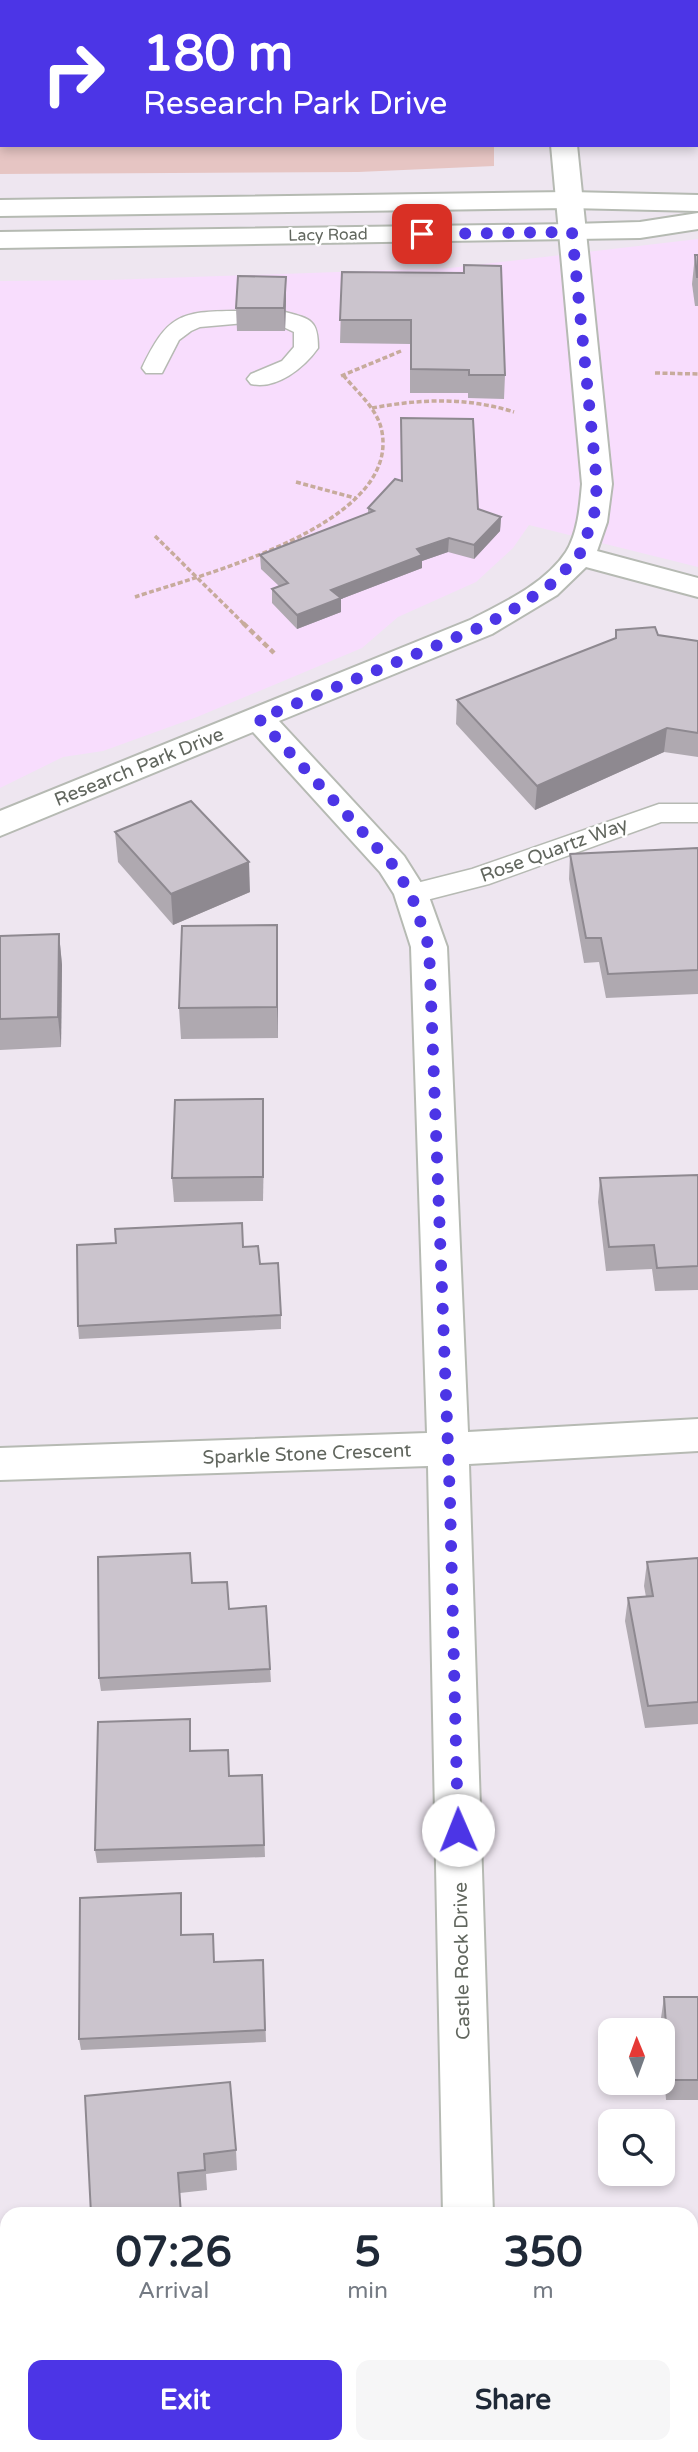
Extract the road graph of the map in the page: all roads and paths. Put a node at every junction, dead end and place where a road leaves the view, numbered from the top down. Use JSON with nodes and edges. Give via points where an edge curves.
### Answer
{"nodes":[{"id":1,"x":564,"y":147,"type":"edge"},
{"id":2,"x":570,"y":200,"type":"junction"},
{"id":3,"x":698,"y":203,"type":"edge"},
{"id":4,"x":0,"y":208,"type":"edge"},
{"id":5,"x":698,"y":221,"type":"edge"},
{"id":6,"x":572,"y":232,"type":"junction"},
{"id":7,"x":0,"y":240,"type":"edge"},
{"id":8,"x":237,"y":318,"type":"edge"},
{"id":9,"x":285,"y":319,"type":"edge"},
{"id":10,"x":401,"y":351,"type":"dead end"},
{"id":11,"x":154,"y":368,"type":"dead end"},
{"id":12,"x":655,"y":373,"type":"dead end"},
{"id":13,"x":698,"y":374,"type":"edge"},
{"id":14,"x":343,"y":375,"type":"junction"},
{"id":15,"x":259,"y":379,"type":"dead end"},
{"id":16,"x":331,"y":380,"type":"dead end"},
{"id":17,"x":372,"y":408,"type":"junction"},
{"id":18,"x":513,"y":412,"type":"dead end"},
{"id":19,"x":296,"y":482,"type":"dead end"},
{"id":20,"x":355,"y":498,"type":"junction"},
{"id":21,"x":155,"y":536,"type":"dead end"},
{"id":22,"x":579,"y":556,"type":"junction"},
{"id":23,"x":196,"y":576,"type":"junction"},
{"id":24,"x":698,"y":588,"type":"edge"},
{"id":25,"x":135,"y":597,"type":"dead end"},
{"id":26,"x":274,"y":653,"type":"dead end"},
{"id":27,"x":259,"y":719,"type":"junction"},
{"id":28,"x":698,"y":813,"type":"edge"},
{"id":29,"x":0,"y":825,"type":"edge"},
{"id":30,"x":411,"y":894,"type":"junction"},
{"id":31,"x":698,"y":1435,"type":"edge"},
{"id":32,"x":446,"y":1449,"type":"junction"},
{"id":33,"x":0,"y":1464,"type":"edge"},
{"id":34,"x":468,"y":2207,"type":"edge"}],
"edges":[{"from":1,"to":2,"type":"street","name":"Research Park Drive"},
{"from":2,"to":3,"type":"street","name":"Lacy Road"},
{"from":2,"to":4,"type":"street","name":"Lacy Road"},
{"from":2,"to":6,"type":"street","name":"Research Park Drive"},
{"from":5,"to":6,"type":"street","name":"Lacy Road","via":[[640,230]]},
{"from":6,"to":7,"type":"street","name":"Lacy Road"},
{"from":6,"to":22,"type":"street","name":"Research Park Drive","via":[[597,484],[594,516]]},
{"from":8,"to":11,"type":"lane","via":[[213,318],[170,334]]},
{"from":9,"to":15,"type":"lane","via":[[306,329],[306,348],[290,366]]},
{"from":10,"to":14,"type":"path"},
{"from":12,"to":13,"type":"path"},
{"from":14,"to":16,"type":"path"},
{"from":14,"to":17,"type":"path"},
{"from":17,"to":18,"type":"path","via":[[397,403],[491,403]]},
{"from":17,"to":20,"type":"path","via":[[382,433],[380,457]]},
{"from":19,"to":20,"type":"path"},
{"from":20,"to":23,"type":"path","via":[[345,510],[290,540]]},
{"from":21,"to":23,"type":"path"},
{"from":22,"to":24,"type":"street"},
{"from":22,"to":27,"type":"street","name":"Research Park Drive","via":[[551,584],[481,627]]},
{"from":23,"to":25,"type":"path"},
{"from":23,"to":26,"type":"path"},
{"from":27,"to":29,"type":"street","name":"Research Park Drive"},
{"from":27,"to":30,"type":"street","name":"Castle Rock Drive","via":[[392,864]]},
{"from":28,"to":30,"type":"lane","name":"Rose Quartz Way","via":[[659,813],[478,877]]},
{"from":30,"to":32,"type":"street","name":"Castle Rock Drive","via":[[429,947]]},
{"from":31,"to":32,"type":"street","name":"Sparkle Stone Crescent"},
{"from":32,"to":33,"type":"street","name":"Sparkle Stone Crescent"},
{"from":32,"to":34,"type":"street","name":"Castle Rock Drive"}]}
